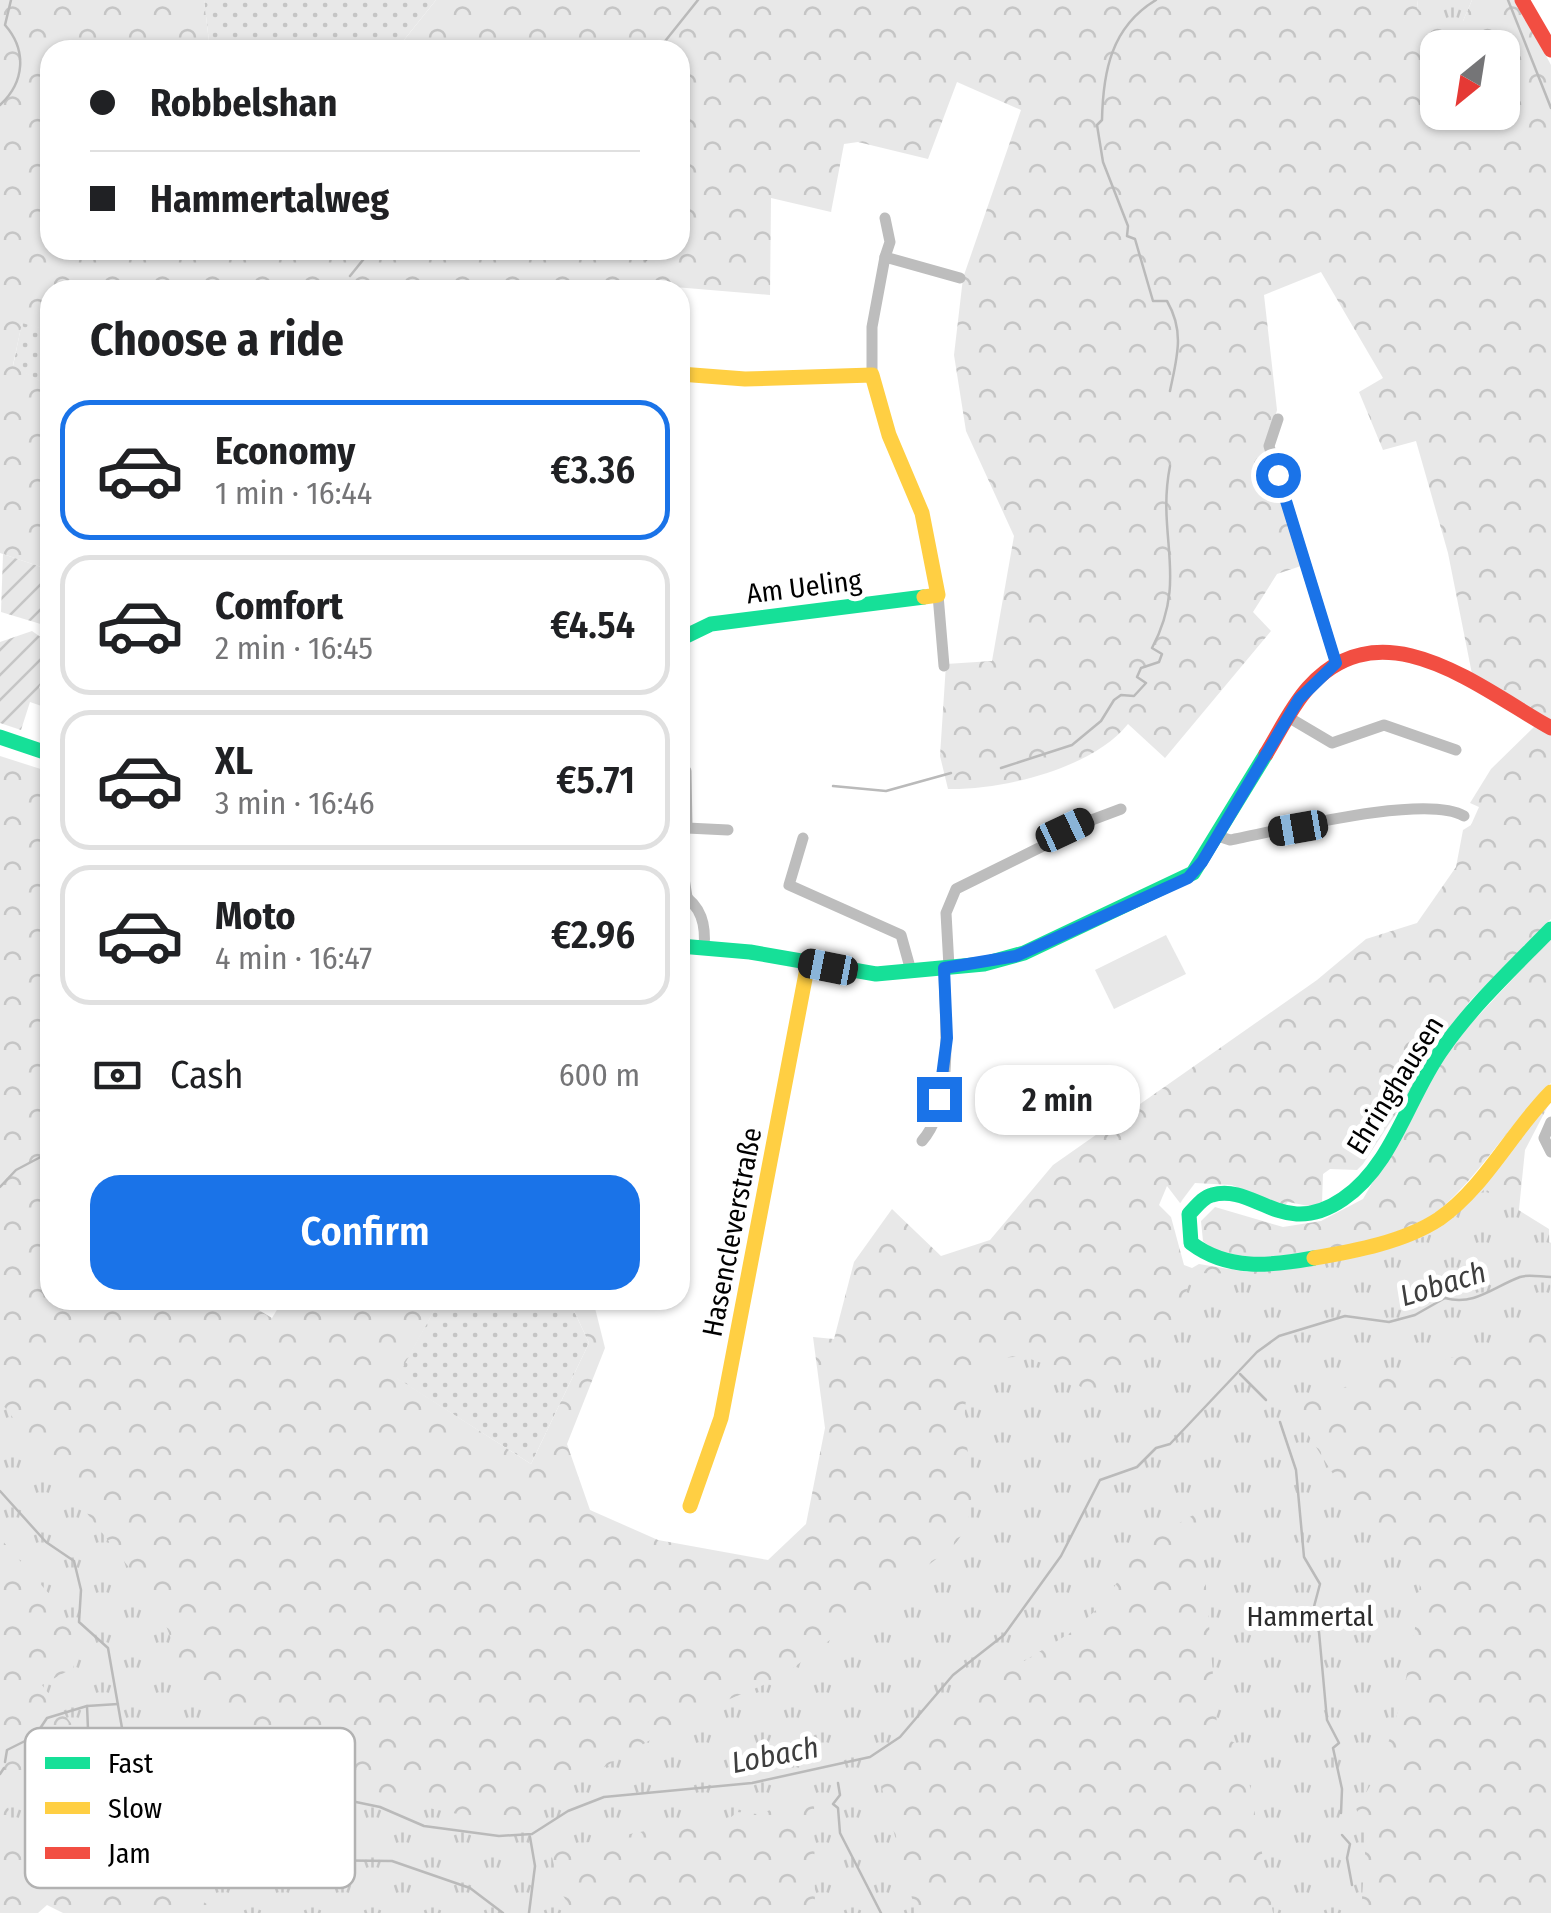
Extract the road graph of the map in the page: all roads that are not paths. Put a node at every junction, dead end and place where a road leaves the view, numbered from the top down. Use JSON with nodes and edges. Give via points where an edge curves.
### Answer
{"nodes":[{"id":1,"x":1522,"y":0,"type":"edge"},
{"id":2,"x":1551,"y":50,"type":"edge"},
{"id":3,"x":885,"y":218,"type":"dead end"},
{"id":4,"x":885,"y":257,"type":"junction"},
{"id":5,"x":960,"y":278,"type":"dead end"},
{"id":6,"x":690,"y":375,"type":"edge"},
{"id":7,"x":872,"y":375,"type":"junction"},
{"id":8,"x":1278,"y":419,"type":"dead end"},
{"id":9,"x":938,"y":596,"type":"junction"},
{"id":10,"x":690,"y":634,"type":"edge"},
{"id":11,"x":1336,"y":663,"type":"junction"},
{"id":12,"x":944,"y":666,"type":"dead end"},
{"id":13,"x":1288,"y":717,"type":"junction"},
{"id":14,"x":1551,"y":728,"type":"edge"},
{"id":15,"x":0,"y":737,"type":"edge"},
{"id":16,"x":1456,"y":750,"type":"dead end"},
{"id":17,"x":40,"y":751,"type":"edge"},
{"id":18,"x":1121,"y":809,"type":"dead end"},
{"id":19,"x":1464,"y":816,"type":"dead end"},
{"id":20,"x":690,"y":828,"type":"edge"},
{"id":21,"x":728,"y":830,"type":"dead end"},
{"id":22,"x":1218,"y":836,"type":"junction"},
{"id":23,"x":803,"y":838,"type":"dead end"},
{"id":24,"x":690,"y":904,"type":"edge"},
{"id":25,"x":1551,"y":929,"type":"edge"},
{"id":26,"x":690,"y":947,"type":"edge"},
{"id":27,"x":704,"y":948,"type":"junction"},
{"id":28,"x":808,"y":963,"type":"junction"},
{"id":29,"x":946,"y":967,"type":"junction"},
{"id":30,"x":911,"y":971,"type":"junction"},
{"id":31,"x":1551,"y":1092,"type":"edge"},
{"id":32,"x":1551,"y":1122,"type":"edge"},
{"id":33,"x":922,"y":1141,"type":"dead end"},
{"id":34,"x":1551,"y":1152,"type":"edge"},
{"id":35,"x":690,"y":1506,"type":"dead end"}],
"edges":[{"from":1,"to":2,"type":"main road"},
{"from":3,"to":4,"type":"street"},
{"from":4,"to":5,"type":"street"},
{"from":4,"to":7,"type":"street","via":[[872,327]]},
{"from":6,"to":7,"type":"main road"},
{"from":7,"to":9,"type":"main road","via":[[922,512]]},
{"from":8,"to":11,"type":"street","via":[[1269,446]]},
{"from":9,"to":10,"type":"main road","name":"Am Ueling","via":[[711,624]]},
{"from":9,"to":12,"type":"street"},
{"from":11,"to":13,"type":"main road"},
{"from":11,"to":14,"type":"main road","via":[[1374,652],[1422,656]]},
{"from":13,"to":16,"type":"street","via":[[1332,743],[1384,726]]},
{"from":13,"to":22,"type":"main road"},
{"from":15,"to":17,"type":"main road"},
{"from":18,"to":29,"type":"street","via":[[966,880],[949,900]]},
{"from":19,"to":22,"type":"street","via":[[1452,809],[1396,811],[1230,840]]},
{"from":20,"to":21,"type":"street"},
{"from":22,"to":29,"type":"main road","via":[[1198,868],[1176,885],[1016,956]]},
{"from":23,"to":30,"type":"street","via":[[789,885],[901,935]]},
{"from":24,"to":27,"type":"street","via":[[706,928]]},
{"from":25,"to":31,"type":"main road","name":"Ehringhausen","via":[[1443,1048],[1351,1193],[1293,1216],[1224,1193],[1208,1195],[1189,1214],[1189,1241],[1214,1261],[1262,1265],[1419,1230],[1456,1203]]},
{"from":26,"to":27,"type":"main road"},
{"from":27,"to":28,"type":"main road"},
{"from":28,"to":30,"type":"main road","via":[[876,974]]},
{"from":28,"to":35,"type":"main road","name":"Hasencleverstraße","via":[[721,1418]]},
{"from":29,"to":30,"type":"main road"},
{"from":29,"to":33,"type":"street","via":[[945,1058],[931,1131]]},
{"from":32,"to":34,"type":"street","via":[[1544,1138]]}]}
